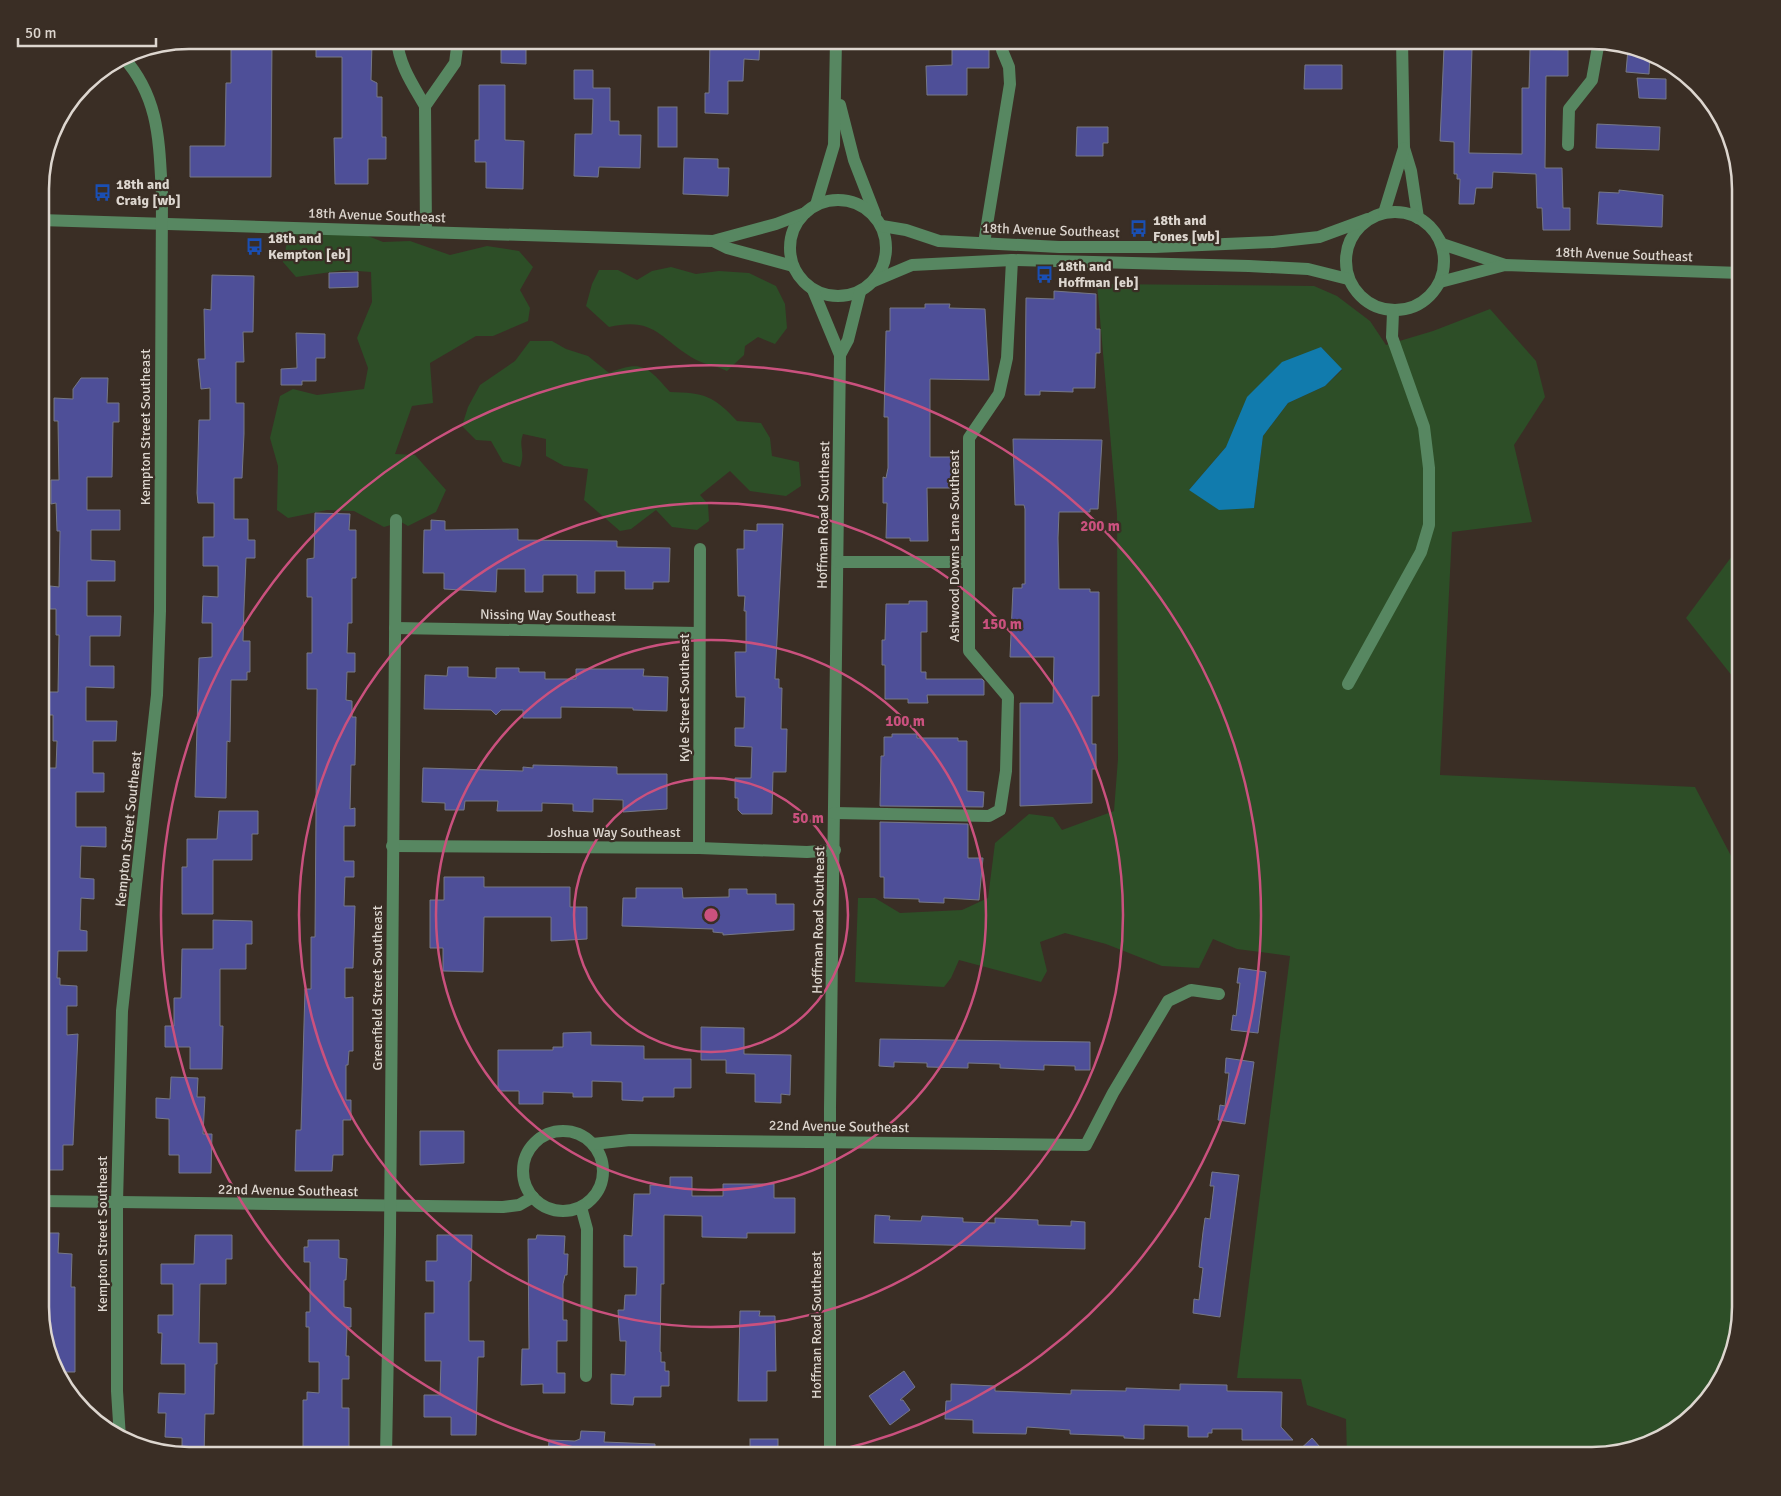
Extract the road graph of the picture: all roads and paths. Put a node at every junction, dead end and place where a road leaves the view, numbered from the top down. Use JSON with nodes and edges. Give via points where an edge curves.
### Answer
{"nodes":[{"id":1,"x":398,"y":49,"type":"edge"},
{"id":2,"x":457,"y":49,"type":"edge"},
{"id":3,"x":836,"y":49,"type":"edge"},
{"id":4,"x":1402,"y":49,"type":"edge"},
{"id":5,"x":1598,"y":49,"type":"edge"},
{"id":6,"x":1002,"y":50,"type":"dead end"},
{"id":7,"x":128,"y":63,"type":"edge"},
{"id":8,"x":836,"y":90,"type":"junction"},
{"id":9,"x":425,"y":106,"type":"junction"},
{"id":10,"x":1568,"y":145,"type":"dead end"},
{"id":11,"x":1404,"y":148,"type":"junction"},
{"id":12,"x":816,"y":205,"type":"junction"},
{"id":13,"x":805,"y":213,"type":"junction"},
{"id":14,"x":1384,"y":213,"type":"junction"},
{"id":15,"x":1418,"y":218,"type":"junction"},
{"id":16,"x":1368,"y":219,"type":"junction"},
{"id":17,"x":49,"y":220,"type":"edge"},
{"id":18,"x":879,"y":222,"type":"junction"},
{"id":19,"x":161,"y":223,"type":"junction"},
{"id":20,"x":426,"y":232,"type":"junction"},
{"id":21,"x":713,"y":241,"type":"junction"},
{"id":22,"x":984,"y":243,"type":"junction"},
{"id":23,"x":1442,"y":244,"type":"junction"},
{"id":24,"x":1012,"y":260,"type":"junction"},
{"id":25,"x":1505,"y":265,"type":"junction"},
{"id":26,"x":793,"y":266,"type":"junction"},
{"id":27,"x":1732,"y":273,"type":"edge"},
{"id":28,"x":1348,"y":279,"type":"junction"},
{"id":29,"x":874,"y":281,"type":"junction"},
{"id":30,"x":1440,"y":282,"type":"junction"},
{"id":31,"x":813,"y":290,"type":"junction"},
{"id":32,"x":860,"y":292,"type":"junction"},
{"id":33,"x":1393,"y":312,"type":"junction"},
{"id":34,"x":840,"y":355,"type":"junction"},
{"id":35,"x":396,"y":520,"type":"dead end"},
{"id":36,"x":700,"y":548,"type":"dead end"},
{"id":37,"x":838,"y":562,"type":"junction"},
{"id":38,"x":969,"y":562,"type":"junction"},
{"id":39,"x":395,"y":628,"type":"junction"},
{"id":40,"x":699,"y":633,"type":"junction"},
{"id":41,"x":1348,"y":684,"type":"dead end"},
{"id":42,"x":834,"y":813,"type":"junction"},
{"id":43,"x":392,"y":846,"type":"junction"},
{"id":44,"x":699,"y":848,"type":"junction"},
{"id":45,"x":835,"y":850,"type":"junction"},
{"id":46,"x":1219,"y":994,"type":"dead end"},
{"id":47,"x":831,"y":1141,"type":"junction"},
{"id":48,"x":593,"y":1144,"type":"junction"},
{"id":49,"x":533,"y":1197,"type":"junction"},
{"id":50,"x":49,"y":1201,"type":"edge"},
{"id":51,"x":117,"y":1202,"type":"junction"},
{"id":52,"x":390,"y":1206,"type":"junction"},
{"id":53,"x":581,"y":1207,"type":"junction"},
{"id":54,"x":586,"y":1376,"type":"dead end"},
{"id":55,"x":119,"y":1429,"type":"edge"},
{"id":56,"x":386,"y":1447,"type":"edge"},
{"id":57,"x":830,"y":1447,"type":"edge"}],
"edges":[{"from":1,"to":9,"type":"street","via":[[406,74]]},
{"from":2,"to":9,"type":"street","via":[[455,63]]},
{"from":3,"to":8,"type":"street"},
{"from":4,"to":11,"type":"street"},
{"from":5,"to":10,"type":"street","via":[[1592,80],[1569,109]]},
{"from":6,"to":22,"type":"street","via":[[1009,67],[1010,84]]},
{"from":7,"to":19,"type":"street","name":"Kempton Street Southeast","via":[[143,82],[159,136]]},
{"from":8,"to":12,"type":"street","via":[[834,145]]},
{"from":8,"to":18,"type":"street","via":[[854,160]]},
{"from":9,"to":20,"type":"street"},
{"from":11,"to":14,"type":"street"},
{"from":11,"to":15,"type":"street"},
{"from":12,"to":13,"type":"street"},
{"from":12,"to":18,"type":"street","via":[[839,200],[862,205]]},
{"from":13,"to":21,"type":"street","name":"18th Avenue Southeast"},
{"from":13,"to":26,"type":"street","via":[[791,237],[789,249]]},
{"from":14,"to":15,"type":"street","via":[[1402,212]]},
{"from":14,"to":16,"type":"street"},
{"from":15,"to":23,"type":"street","via":[[1432,229]]},
{"from":16,"to":22,"type":"street","name":"18th Avenue Southeast","via":[[1318,237],[1273,242],[1155,247]]},
{"from":16,"to":28,"type":"street","via":[[1355,230],[1347,245]]},
{"from":17,"to":19,"type":"street","name":"18th Avenue Southeast"},
{"from":18,"to":22,"type":"street","name":"18th Avenue Southeast","via":[[939,241]]},
{"from":18,"to":29,"type":"street","via":[[887,254],[883,269]]},
{"from":19,"to":20,"type":"street","name":"18th Avenue Southeast"},
{"from":19,"to":51,"type":"street","name":"Kempton Street Southeast","via":[[157,695],[122,1011]]},
{"from":20,"to":21,"type":"street","name":"18th Avenue Southeast"},
{"from":21,"to":26,"type":"street","name":"18th Avenue Southeast","via":[[727,248]]},
{"from":23,"to":25,"type":"street","name":"18th Avenue Southeast"},
{"from":23,"to":30,"type":"street","via":[[1445,263]]},
{"from":24,"to":28,"type":"street","via":[[1308,269]]},
{"from":24,"to":29,"type":"street","via":[[912,265]]},
{"from":24,"to":38,"type":"street","name":"Ashwood Downs Lane Southeast","via":[[1007,358],[999,394],[969,438]]},
{"from":25,"to":27,"type":"street","name":"18th Avenue Southeast"},
{"from":25,"to":30,"type":"street","name":"18th Avenue Southeast"},
{"from":26,"to":31,"type":"street","via":[[801,280]]},
{"from":28,"to":33,"type":"street","via":[[1358,295],[1374,307]]},
{"from":29,"to":32,"type":"street"},
{"from":30,"to":33,"type":"street","via":[[1429,298],[1412,308]]},
{"from":31,"to":32,"type":"street","via":[[828,296]]},
{"from":31,"to":34,"type":"street","name":"Hoffman Road Southeast"},
{"from":32,"to":34,"type":"street","name":"Hoffman Road Southeast","via":[[848,340]]},
{"from":33,"to":41,"type":"street","via":[[1392,338],[1424,427],[1429,468],[1429,525],[1422,552]]},
{"from":34,"to":37,"type":"street","name":"Hoffman Road Southeast"},
{"from":35,"to":39,"type":"street","name":"Greenfield Street Southeast"},
{"from":36,"to":40,"type":"street","name":"Kyle Street Southeast"},
{"from":37,"to":38,"type":"street"},
{"from":37,"to":42,"type":"street","name":"Hoffman Road Southeast"},
{"from":38,"to":42,"type":"street","name":"Ashwood Downs Lane Southeast","via":[[969,651],[1008,697],[1006,771],[1000,810],[989,816]]},
{"from":39,"to":40,"type":"street","name":"Nissing Way Southeast"},
{"from":39,"to":43,"type":"street","name":"Greenfield Street Southeast"},
{"from":40,"to":44,"type":"street","name":"Kyle Street Southeast"},
{"from":42,"to":45,"type":"street","name":"Hoffman Road Southeast"},
{"from":43,"to":44,"type":"street","name":"Joshua Way Southeast"},
{"from":43,"to":52,"type":"street","name":"Greenfield Street Southeast"},
{"from":44,"to":45,"type":"street","name":"Joshua Way Southeast"},
{"from":45,"to":47,"type":"street","name":"Hoffman Road Southeast"},
{"from":46,"to":47,"type":"street","name":"22nd Avenue Southeast","via":[[1192,990],[1168,1001],[1086,1145]]},
{"from":47,"to":48,"type":"street","name":"22nd Avenue Southeast","via":[[630,1140]]},
{"from":47,"to":57,"type":"street","name":"Hoffman Road Southeast"},
{"from":48,"to":49,"type":"street","via":[[580,1135],[565,1131],[555,1131],[536,1140],[529,1149],[523,1168],[527,1189]]},
{"from":48,"to":53,"type":"street","via":[[602,1163],[601,1184]]},
{"from":49,"to":52,"type":"street","name":"22nd Avenue Southeast","via":[[519,1205],[503,1207]]},
{"from":49,"to":53,"type":"street","via":[[555,1210]]},
{"from":50,"to":51,"type":"street","name":"22nd Avenue Southeast"},
{"from":51,"to":52,"type":"street","name":"22nd Avenue Southeast"},
{"from":51,"to":55,"type":"street","name":"Kempton Street Southeast"},
{"from":52,"to":56,"type":"street","name":"Greenfield Street Southeast"},
{"from":53,"to":54,"type":"street","via":[[587,1230]]}]}
